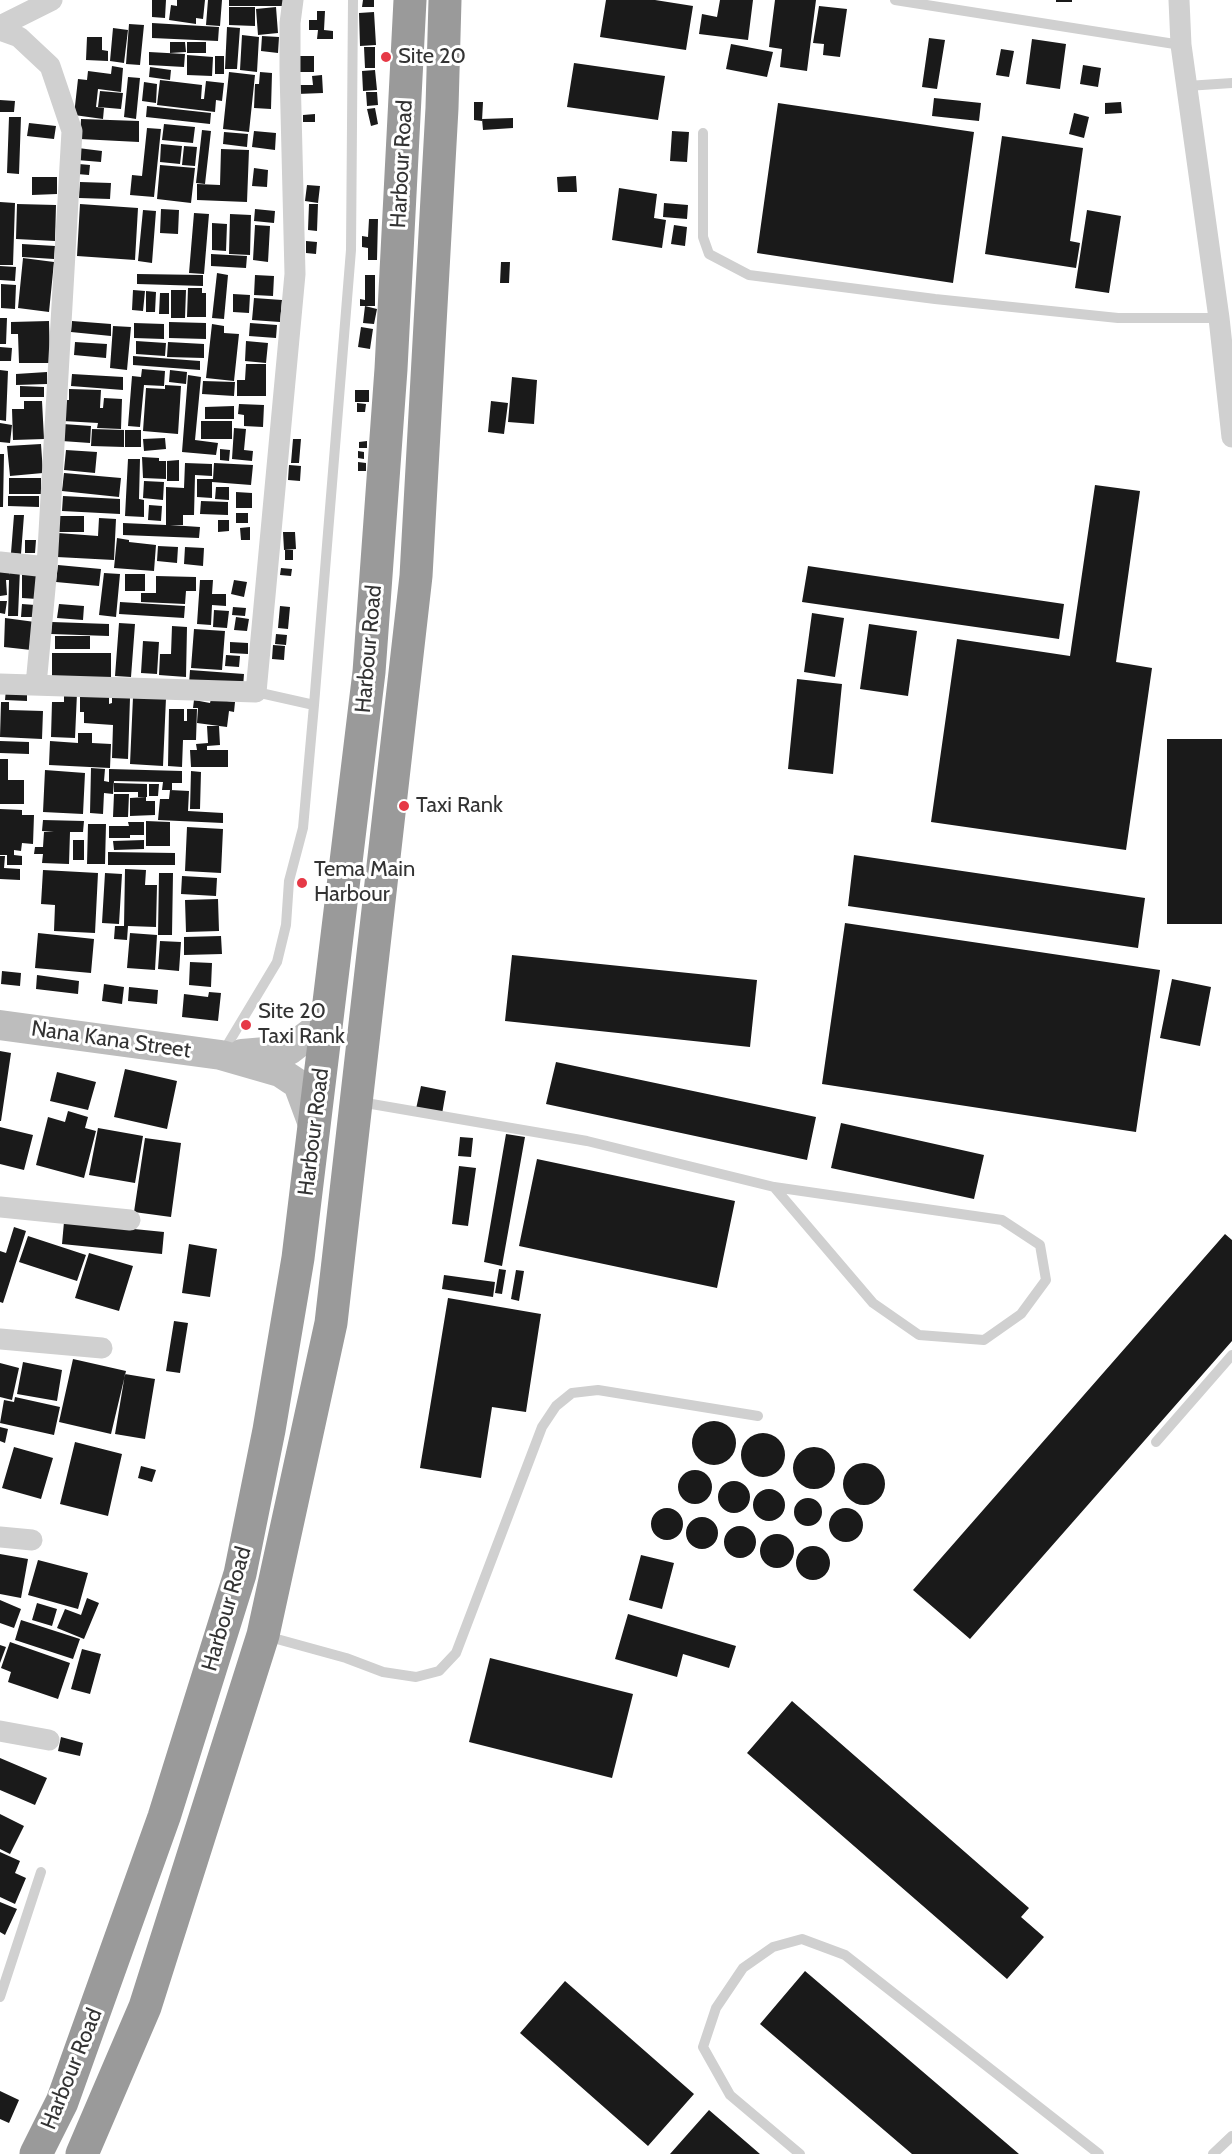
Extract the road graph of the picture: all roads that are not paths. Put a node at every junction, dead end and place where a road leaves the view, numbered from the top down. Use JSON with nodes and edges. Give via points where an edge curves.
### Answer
{"nodes":[{"id":1,"x":52,"y":0,"type":"edge"},
{"id":2,"x":293,"y":0,"type":"edge"},
{"id":3,"x":353,"y":0,"type":"edge"},
{"id":4,"x":410,"y":0,"type":"edge"},
{"id":5,"x":445,"y":0,"type":"edge"},
{"id":6,"x":895,"y":0,"type":"edge"},
{"id":7,"x":1179,"y":0,"type":"edge"},
{"id":8,"x":0,"y":28,"type":"edge"},
{"id":9,"x":1181,"y":45,"type":"junction"},
{"id":10,"x":1232,"y":84,"type":"edge"},
{"id":11,"x":1187,"y":87,"type":"junction"},
{"id":12,"x":703,"y":133,"type":"dead end"},
{"id":13,"x":1224,"y":330,"type":"edge"},
{"id":14,"x":1232,"y":437,"type":"edge"},
{"id":15,"x":0,"y":562,"type":"edge"},
{"id":16,"x":47,"y":567,"type":"junction"},
{"id":17,"x":0,"y":684,"type":"edge"},
{"id":18,"x":36,"y":685,"type":"junction"},
{"id":19,"x":256,"y":692,"type":"junction"},
{"id":20,"x":314,"y":705,"type":"junction"},
{"id":21,"x":328,"y":1020,"type":"junction"},
{"id":22,"x":0,"y":1025,"type":"edge"},
{"id":23,"x":221,"y":1055,"type":"junction"},
{"id":24,"x":357,"y":1101,"type":"junction"},
{"id":25,"x":314,"y":1127,"type":"junction"},
{"id":26,"x":774,"y":1187,"type":"junction"},
{"id":27,"x":0,"y":1207,"type":"edge"},
{"id":28,"x":130,"y":1220,"type":"dead end"},
{"id":29,"x":0,"y":1339,"type":"edge"},
{"id":30,"x":102,"y":1348,"type":"dead end"},
{"id":31,"x":1232,"y":1355,"type":"edge"},
{"id":32,"x":758,"y":1416,"type":"dead end"},
{"id":33,"x":1156,"y":1442,"type":"dead end"},
{"id":34,"x":0,"y":1537,"type":"edge"},
{"id":35,"x":32,"y":1540,"type":"dead end"},
{"id":36,"x":262,"y":1635,"type":"junction"},
{"id":37,"x":0,"y":1731,"type":"edge"},
{"id":38,"x":49,"y":1740,"type":"dead end"},
{"id":39,"x":41,"y":1872,"type":"dead end"},
{"id":40,"x":0,"y":1997,"type":"edge"},
{"id":41,"x":1232,"y":2136,"type":"edge"},
{"id":42,"x":36,"y":2154,"type":"edge"},
{"id":43,"x":82,"y":2154,"type":"edge"},
{"id":44,"x":800,"y":2154,"type":"edge"},
{"id":45,"x":1099,"y":2154,"type":"edge"},
{"id":46,"x":1213,"y":2154,"type":"edge"}],
"edges":[{"from":1,"to":8,"type":"street"},
{"from":2,"to":19,"type":"street","via":[[290,59],[295,274]]},
{"from":3,"to":20,"type":"lane","via":[[351,250]]},
{"from":4,"to":21,"type":"highway","name":"Harbour Road","via":[[391,369],[369,672]]},
{"from":5,"to":24,"type":"highway","name":"Harbour Road","via":[[416,576]]},
{"from":6,"to":9,"type":"lane"},
{"from":7,"to":9,"type":"street"},
{"from":8,"to":16,"type":"street","via":[[19,37],[50,66],[72,131]]},
{"from":9,"to":11,"type":"street"},
{"from":10,"to":11,"type":"lane"},
{"from":11,"to":13,"type":"street"},
{"from":12,"to":13,"type":"lane","via":[[703,237],[709,254],[749,275]]},
{"from":13,"to":14,"type":"street"},
{"from":15,"to":16,"type":"street"},
{"from":16,"to":18,"type":"street"},
{"from":17,"to":18,"type":"street"},
{"from":18,"to":19,"type":"street"},
{"from":19,"to":20,"type":"lane"},
{"from":20,"to":23,"type":"lane","via":[[303,828],[289,881],[286,925],[277,962]]},
{"from":21,"to":23,"type":"street","via":[[289,1050]]},
{"from":21,"to":25,"type":"highway","name":"Harbour Road"},
{"from":22,"to":23,"type":"street","name":"Nana Kana Street"},
{"from":23,"to":25,"type":"street","via":[[280,1072],[298,1084]]},
{"from":24,"to":26,"type":"lane","via":[[587,1141]]},
{"from":24,"to":36,"type":"highway","name":"Harbour Road","via":[[331,1323]]},
{"from":25,"to":42,"type":"highway","name":"Harbour Road","via":[[298,1258],[240,1574],[116,1956],[62,2102]]},
{"from":26,"to":26,"type":"lane","via":[[1002,1220],[1040,1245],[1046,1280],[1022,1314],[984,1340],[919,1335],[873,1303]]},
{"from":27,"to":28,"type":"street"},
{"from":29,"to":30,"type":"street"},
{"from":31,"to":33,"type":"lane"},
{"from":32,"to":36,"type":"lane","via":[[598,1390],[572,1393],[556,1406],[542,1427],[456,1653],[439,1671],[416,1677],[383,1672]]},
{"from":34,"to":35,"type":"street"},
{"from":36,"to":43,"type":"highway","name":"Harbour Road","via":[[145,2007]]},
{"from":37,"to":38,"type":"street"},
{"from":39,"to":40,"type":"lane"},
{"from":41,"to":46,"type":"lane"},
{"from":44,"to":45,"type":"lane","via":[[730,2095],[703,2047],[716,2008],[742,1968],[773,1947],[801,1939],[845,1955]]}]}
